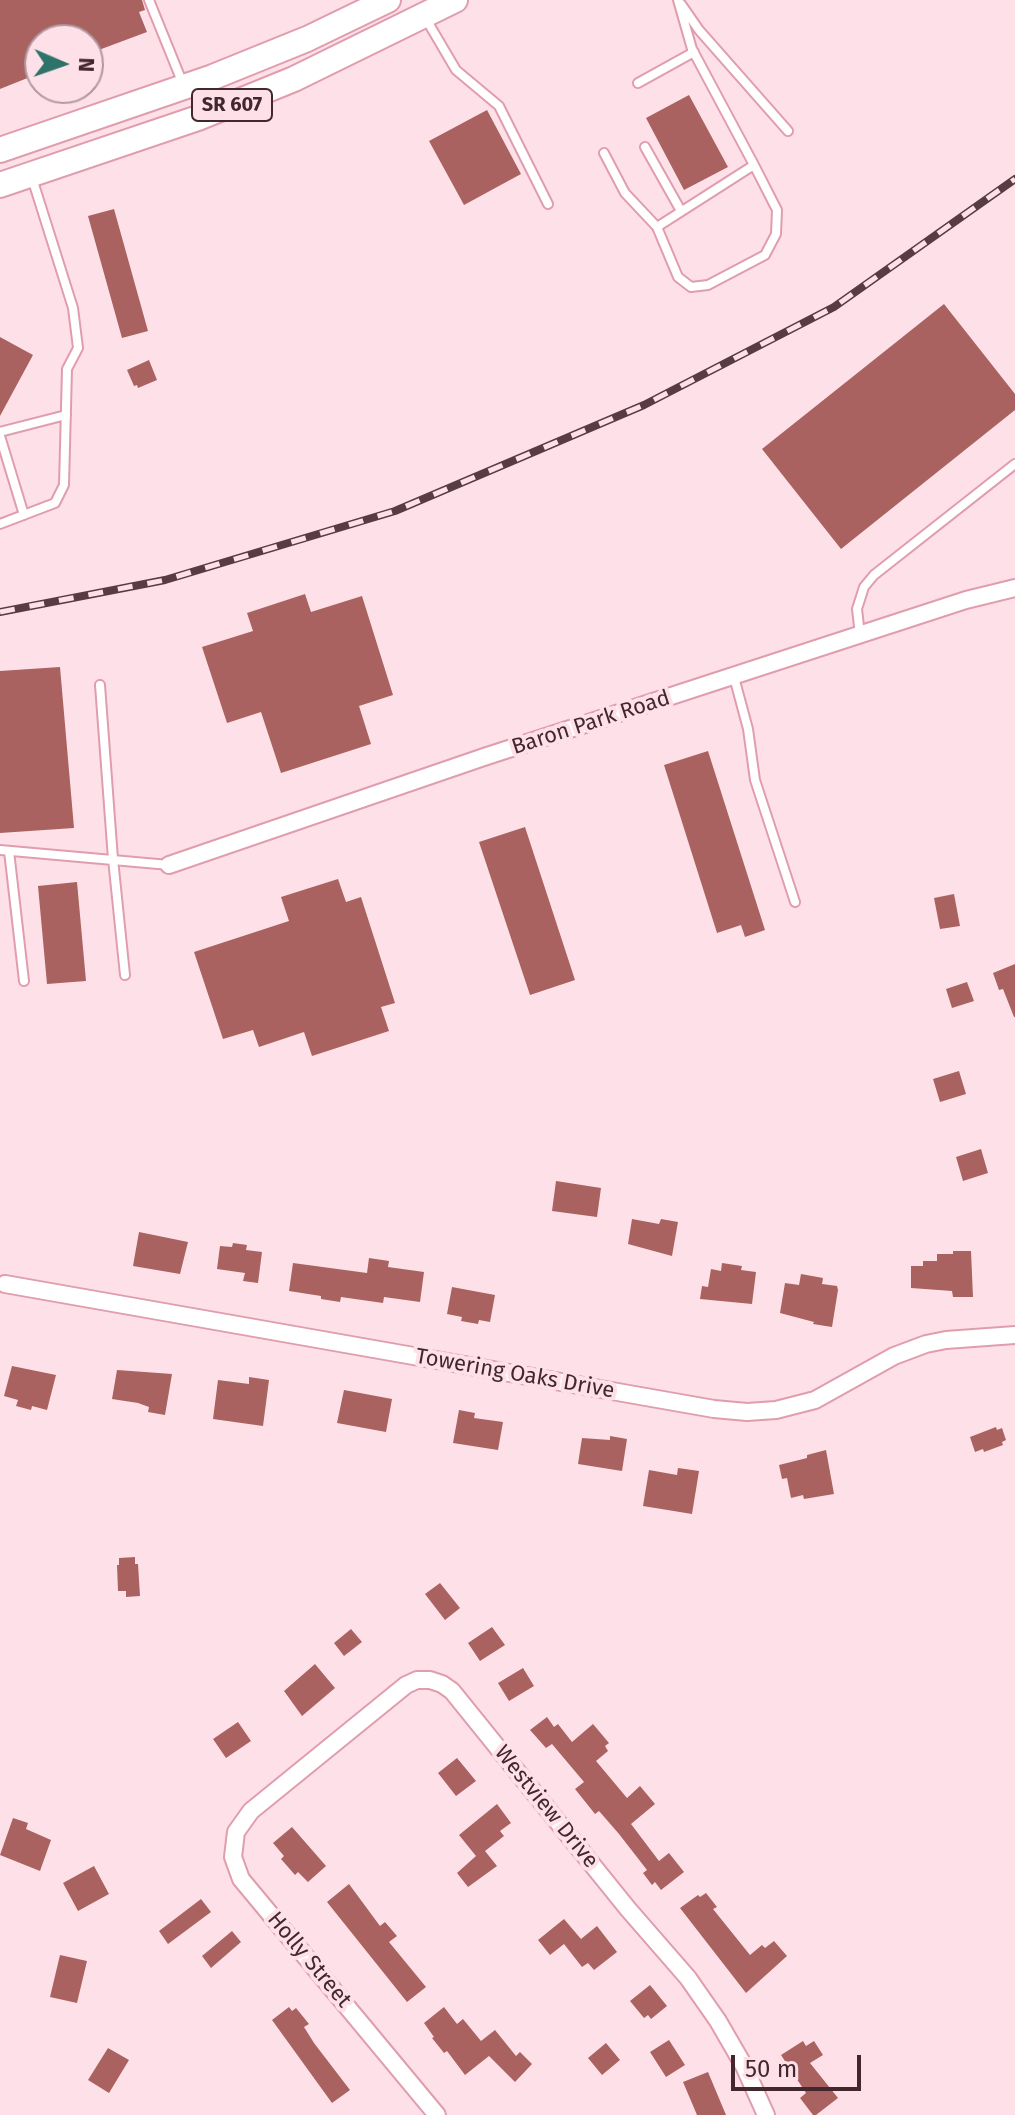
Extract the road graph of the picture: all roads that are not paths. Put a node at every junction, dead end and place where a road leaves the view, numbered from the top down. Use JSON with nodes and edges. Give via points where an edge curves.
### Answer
{"nodes":[{"id":1,"x":149,"y":0,"type":"edge"},
{"id":2,"x":388,"y":0,"type":"edge"},
{"id":3,"x":455,"y":0,"type":"edge"},
{"id":4,"x":678,"y":0,"type":"edge"},
{"id":5,"x":424,"y":15,"type":"junction"},
{"id":6,"x":694,"y":52,"type":"junction"},
{"id":7,"x":638,"y":83,"type":"dead end"},
{"id":8,"x":185,"y":88,"type":"junction"},
{"id":9,"x":198,"y":118,"type":"junction"},
{"id":10,"x":788,"y":131,"type":"dead end"},
{"id":11,"x":645,"y":147,"type":"dead end"},
{"id":12,"x":0,"y":150,"type":"edge"},
{"id":13,"x":604,"y":153,"type":"dead end"},
{"id":14,"x":754,"y":165,"type":"junction"},
{"id":15,"x":31,"y":176,"type":"junction"},
{"id":16,"x":0,"y":185,"type":"edge"},
{"id":17,"x":548,"y":204,"type":"dead end"},
{"id":18,"x":681,"y":211,"type":"junction"},
{"id":19,"x":657,"y":227,"type":"junction"},
{"id":20,"x":66,"y":415,"type":"junction"},
{"id":21,"x":0,"y":434,"type":"edge"},
{"id":22,"x":1015,"y":464,"type":"edge"},
{"id":23,"x":24,"y":515,"type":"junction"},
{"id":24,"x":0,"y":524,"type":"edge"},
{"id":25,"x":1015,"y":588,"type":"edge"},
{"id":26,"x":860,"y":635,"type":"junction"},
{"id":27,"x":734,"y":677,"type":"junction"},
{"id":28,"x":100,"y":685,"type":"dead end"},
{"id":29,"x":4,"y":851,"type":"edge"},
{"id":30,"x":113,"y":859,"type":"junction"},
{"id":31,"x":169,"y":865,"type":"joint"},
{"id":32,"x":795,"y":902,"type":"dead end"},
{"id":33,"x":125,"y":975,"type":"dead end"},
{"id":34,"x":24,"y":981,"type":"dead end"},
{"id":35,"x":5,"y":1284,"type":"dead end"},
{"id":36,"x":1015,"y":1335,"type":"edge"},
{"id":37,"x":266,"y":1799,"type":"joint"},
{"id":38,"x":437,"y":2115,"type":"edge"},
{"id":39,"x":766,"y":2115,"type":"edge"}],
"edges":[{"from":1,"to":8,"type":"lane"},
{"from":2,"to":8,"type":"main road","number":"SR 607"},
{"from":3,"to":5,"type":"main road","number":"SR 607"},
{"from":4,"to":6,"type":"lane"},
{"from":4,"to":10,"type":"lane"},
{"from":5,"to":9,"type":"main road","number":"SR 607","via":[[294,79]]},
{"from":5,"to":17,"type":"lane","via":[[456,70],[499,106]]},
{"from":6,"to":7,"type":"lane"},
{"from":6,"to":14,"type":"lane"},
{"from":8,"to":9,"type":"main road"},
{"from":8,"to":12,"type":"main road","number":"SR 607"},
{"from":9,"to":15,"type":"main road","number":"SR 607"},
{"from":11,"to":18,"type":"lane"},
{"from":13,"to":19,"type":"lane","via":[[625,193]]},
{"from":14,"to":18,"type":"lane"},
{"from":14,"to":19,"type":"lane","via":[[777,210],[776,234],[765,255],[708,285],[691,287],[678,277]]},
{"from":15,"to":16,"type":"main road","number":"SR 607"},
{"from":15,"to":20,"type":"lane","via":[[73,308],[78,348],[67,369]]},
{"from":18,"to":19,"type":"lane"},
{"from":20,"to":21,"type":"lane"},
{"from":20,"to":23,"type":"lane","via":[[64,485],[55,503]]},
{"from":21,"to":23,"type":"lane"},
{"from":22,"to":26,"type":"lane","via":[[874,575],[857,609]]},
{"from":23,"to":24,"type":"lane"},
{"from":25,"to":26,"type":"street","name":"Baron Park Road"},
{"from":26,"to":27,"type":"street","name":"Baron Park Road"},
{"from":27,"to":31,"type":"street","name":"Baron Park Road"},
{"from":27,"to":32,"type":"lane","via":[[755,780]]},
{"from":28,"to":30,"type":"lane"},
{"from":29,"to":30,"type":"lane"},
{"from":29,"to":34,"type":"lane"},
{"from":30,"to":31,"type":"lane"},
{"from":30,"to":33,"type":"lane"},
{"from":35,"to":36,"type":"street","name":"Towering Oaks Drive","via":[[747,1412],[815,1400],[926,1344]]},
{"from":37,"to":38,"type":"street","name":"Holly Street","via":[[236,1832],[233,1857],[241,1879]]},
{"from":37,"to":39,"type":"street","name":"Westview Drive","via":[[406,1685],[417,1680],[442,1684],[688,1978],[737,2055]]}]}
